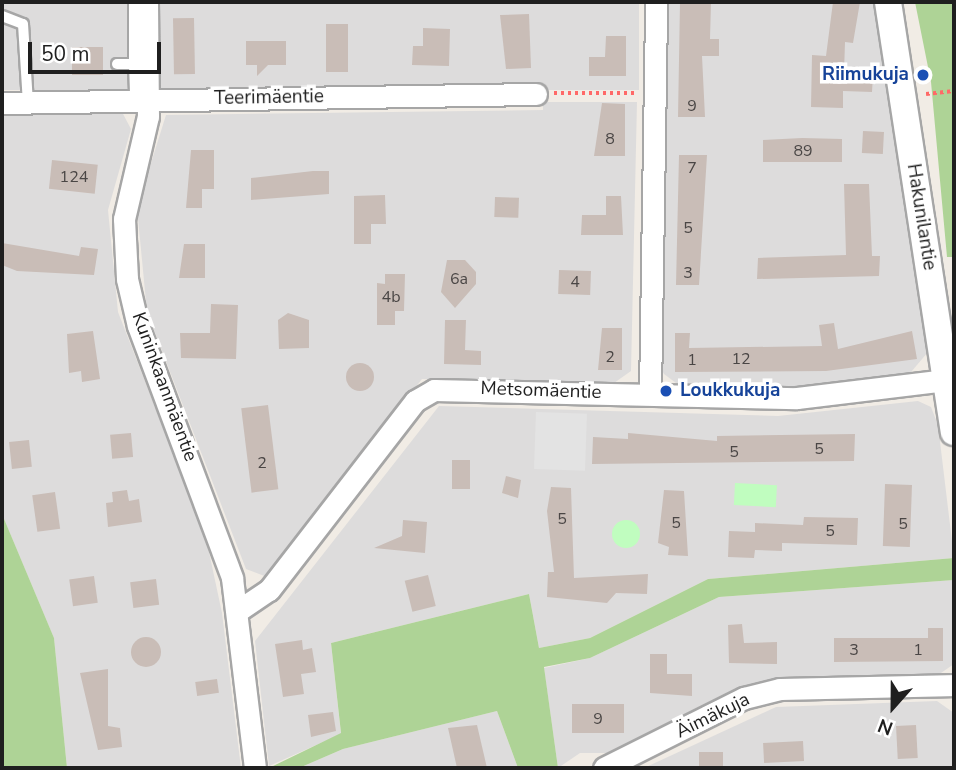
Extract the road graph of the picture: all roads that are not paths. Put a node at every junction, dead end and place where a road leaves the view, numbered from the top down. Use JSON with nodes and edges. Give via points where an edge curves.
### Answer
{"nodes":[{"id":1,"x":134,"y":2,"type":"edge"},
{"id":2,"x":147,"y":2,"type":"edge"},
{"id":3,"x":656,"y":2,"type":"edge"},
{"id":4,"x":888,"y":2,"type":"edge"},
{"id":5,"x":2,"y":16,"type":"edge"},
{"id":6,"x":117,"y":64,"type":"dead end"},
{"id":7,"x":134,"y":64,"type":"junction"},
{"id":8,"x":536,"y":93,"type":"road end"},
{"id":9,"x":142,"y":101,"type":"junction"},
{"id":10,"x":2,"y":103,"type":"edge"},
{"id":11,"x":28,"y":103,"type":"junction"},
{"id":12,"x":946,"y":380,"type":"junction"},
{"id":13,"x":650,"y":394,"type":"junction"},
{"id":14,"x":954,"y":432,"type":"edge"},
{"id":15,"x":239,"y":610,"type":"junction"},
{"id":16,"x":954,"y":685,"type":"edge"},
{"id":17,"x":255,"y":768,"type":"edge"},
{"id":18,"x":604,"y":768,"type":"edge"}],
"edges":[{"from":1,"to":7,"type":"lane"},
{"from":2,"to":9,"type":"street","name":"Kuninkaanmäentie"},
{"from":3,"to":13,"type":"street"},
{"from":4,"to":12,"type":"street","name":"Hakunilantie"},
{"from":5,"to":11,"type":"lane","via":[[23,24]]},
{"from":6,"to":7,"type":"lane"},
{"from":7,"to":9,"type":"lane"},
{"from":8,"to":9,"type":"street","name":"Teerimäentie"},
{"from":9,"to":11,"type":"street","name":"Teerimäentie"},
{"from":9,"to":15,"type":"street","name":"Kuninkaanmäentie","via":[[124,219],[127,279],[138,326],[214,519]]},
{"from":10,"to":11,"type":"street","name":"Teerimäentie"},
{"from":12,"to":13,"type":"street","name":"Metsomäentie","via":[[797,398]]},
{"from":12,"to":14,"type":"street","name":"Hakunilantie"},
{"from":13,"to":15,"type":"street","name":"Metsomäentie","via":[[442,388],[424,394],[269,590]]},
{"from":15,"to":17,"type":"street","name":"Kuninkaanmäentie"},
{"from":16,"to":18,"type":"street","name":"Äimäkuja","via":[[780,689],[744,698]]}]}
